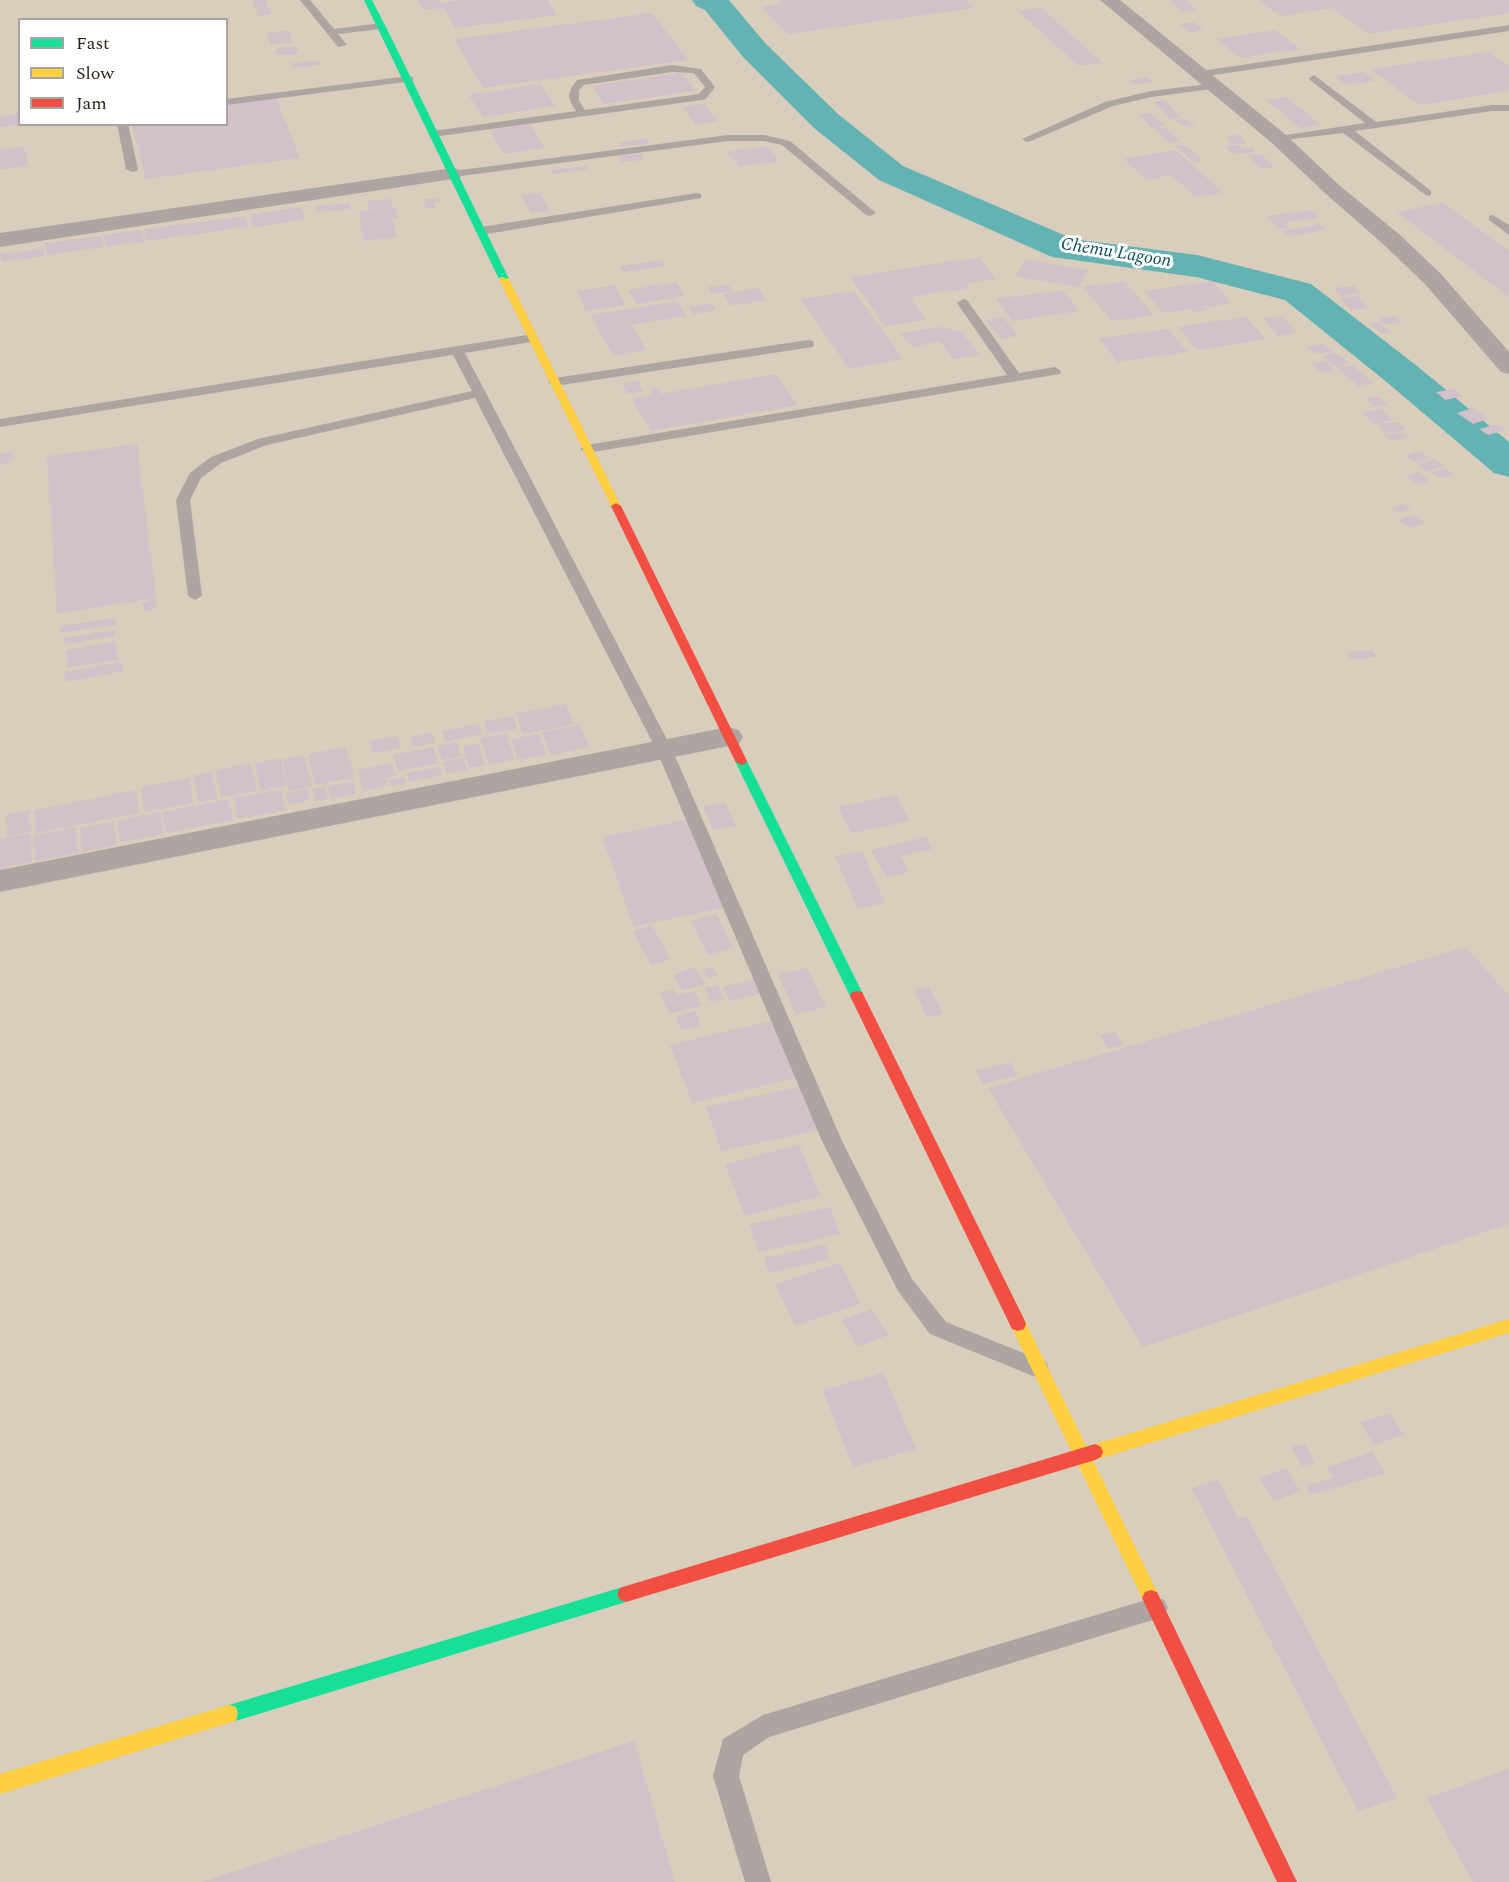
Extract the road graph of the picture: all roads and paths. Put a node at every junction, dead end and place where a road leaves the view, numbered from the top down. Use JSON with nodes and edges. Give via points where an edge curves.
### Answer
{"nodes":[{"id":1,"x":305,"y":0,"type":"edge"},
{"id":2,"x":368,"y":0,"type":"edge"},
{"id":3,"x":1109,"y":0,"type":"edge"},
{"id":4,"x":381,"y":26,"type":"junction"},
{"id":5,"x":1509,"y":28,"type":"edge"},
{"id":6,"x":332,"y":33,"type":"junction"},
{"id":7,"x":342,"y":45,"type":"dead end"},
{"id":8,"x":1314,"y":78,"type":"dead end"},
{"id":9,"x":409,"y":79,"type":"junction"},
{"id":10,"x":1208,"y":80,"type":"junction"},
{"id":11,"x":228,"y":102,"type":"edge"},
{"id":12,"x":1509,"y":108,"type":"edge"},
{"id":13,"x":583,"y":114,"type":"junction"},
{"id":14,"x":1374,"y":125,"type":"junction"},
{"id":15,"x":122,"y":126,"type":"edge"},
{"id":16,"x":1345,"y":129,"type":"junction"},
{"id":17,"x":433,"y":134,"type":"junction"},
{"id":18,"x":1027,"y":138,"type":"dead end"},
{"id":19,"x":1279,"y":138,"type":"junction"},
{"id":20,"x":132,"y":169,"type":"dead end"},
{"id":21,"x":453,"y":174,"type":"junction"},
{"id":22,"x":1427,"y":194,"type":"dead end"},
{"id":23,"x":697,"y":196,"type":"dead end"},
{"id":24,"x":870,"y":213,"type":"dead end"},
{"id":25,"x":1493,"y":218,"type":"dead end"},
{"id":26,"x":481,"y":231,"type":"junction"},
{"id":27,"x":1509,"y":231,"type":"edge"},
{"id":28,"x":0,"y":240,"type":"edge"},
{"id":29,"x":963,"y":303,"type":"dead end"},
{"id":30,"x":533,"y":338,"type":"junction"},
{"id":31,"x":808,"y":344,"type":"dead end"},
{"id":32,"x":457,"y":350,"type":"junction"},
{"id":33,"x":1509,"y":367,"type":"edge"},
{"id":34,"x":1055,"y":371,"type":"dead end"},
{"id":35,"x":1016,"y":378,"type":"junction"},
{"id":36,"x":555,"y":382,"type":"junction"},
{"id":37,"x":479,"y":393,"type":"junction"},
{"id":38,"x":0,"y":423,"type":"edge"},
{"id":39,"x":587,"y":448,"type":"junction"},
{"id":40,"x":195,"y":596,"type":"dead end"},
{"id":41,"x":728,"y":737,"type":"junction"},
{"id":42,"x":664,"y":749,"type":"junction"},
{"id":43,"x":0,"y":881,"type":"edge"},
{"id":44,"x":1509,"y":1326,"type":"edge"},
{"id":45,"x":1040,"y":1370,"type":"junction"},
{"id":46,"x":1083,"y":1456,"type":"junction"},
{"id":47,"x":1156,"y":1608,"type":"junction"},
{"id":48,"x":0,"y":1784,"type":"edge"},
{"id":49,"x":758,"y":1882,"type":"edge"},
{"id":50,"x":1287,"y":1882,"type":"edge"}],
"edges":[{"from":1,"to":6,"type":"lane"},
{"from":2,"to":4,"type":"street"},
{"from":3,"to":10,"type":"street"},
{"from":4,"to":6,"type":"lane"},
{"from":4,"to":9,"type":"street"},
{"from":5,"to":10,"type":"lane"},
{"from":6,"to":7,"type":"lane"},
{"from":8,"to":14,"type":"lane"},
{"from":9,"to":11,"type":"lane"},
{"from":9,"to":17,"type":"street"},
{"from":10,"to":18,"type":"lane","via":[[1109,104]]},
{"from":10,"to":19,"type":"street"},
{"from":12,"to":14,"type":"lane"},
{"from":13,"to":13,"type":"lane","via":[[702,97],[710,87],[696,70],[676,68],[581,82],[574,90],[574,101]]},
{"from":13,"to":17,"type":"lane"},
{"from":14,"to":16,"type":"lane"},
{"from":15,"to":20,"type":"lane"},
{"from":16,"to":19,"type":"lane"},
{"from":16,"to":22,"type":"lane"},
{"from":17,"to":21,"type":"street"},
{"from":19,"to":33,"type":"street","via":[[1433,279]]},
{"from":21,"to":24,"type":"lane","via":[[728,138],[764,138],[786,143]]},
{"from":21,"to":26,"type":"street"},
{"from":21,"to":28,"type":"street"},
{"from":23,"to":26,"type":"lane"},
{"from":25,"to":27,"type":"lane"},
{"from":26,"to":30,"type":"street"},
{"from":29,"to":35,"type":"lane"},
{"from":30,"to":32,"type":"lane"},
{"from":30,"to":36,"type":"street"},
{"from":31,"to":36,"type":"lane"},
{"from":32,"to":37,"type":"lane"},
{"from":32,"to":38,"type":"lane"},
{"from":34,"to":35,"type":"lane"},
{"from":35,"to":39,"type":"lane"},
{"from":36,"to":39,"type":"street"},
{"from":37,"to":40,"type":"lane","via":[[263,442],[216,460],[195,476],[183,500]]},
{"from":37,"to":42,"type":"lane"},
{"from":39,"to":41,"type":"street"},
{"from":41,"to":42,"type":"street"},
{"from":41,"to":45,"type":"street"},
{"from":42,"to":43,"type":"street"},
{"from":42,"to":45,"type":"lane","via":[[832,1141],[905,1285],[938,1328]]},
{"from":44,"to":46,"type":"street"},
{"from":45,"to":46,"type":"street"},
{"from":46,"to":47,"type":"street"},
{"from":46,"to":48,"type":"street"},
{"from":47,"to":49,"type":"lane","via":[[763,1727],[732,1748],[726,1776]]},
{"from":47,"to":50,"type":"street"}]}
